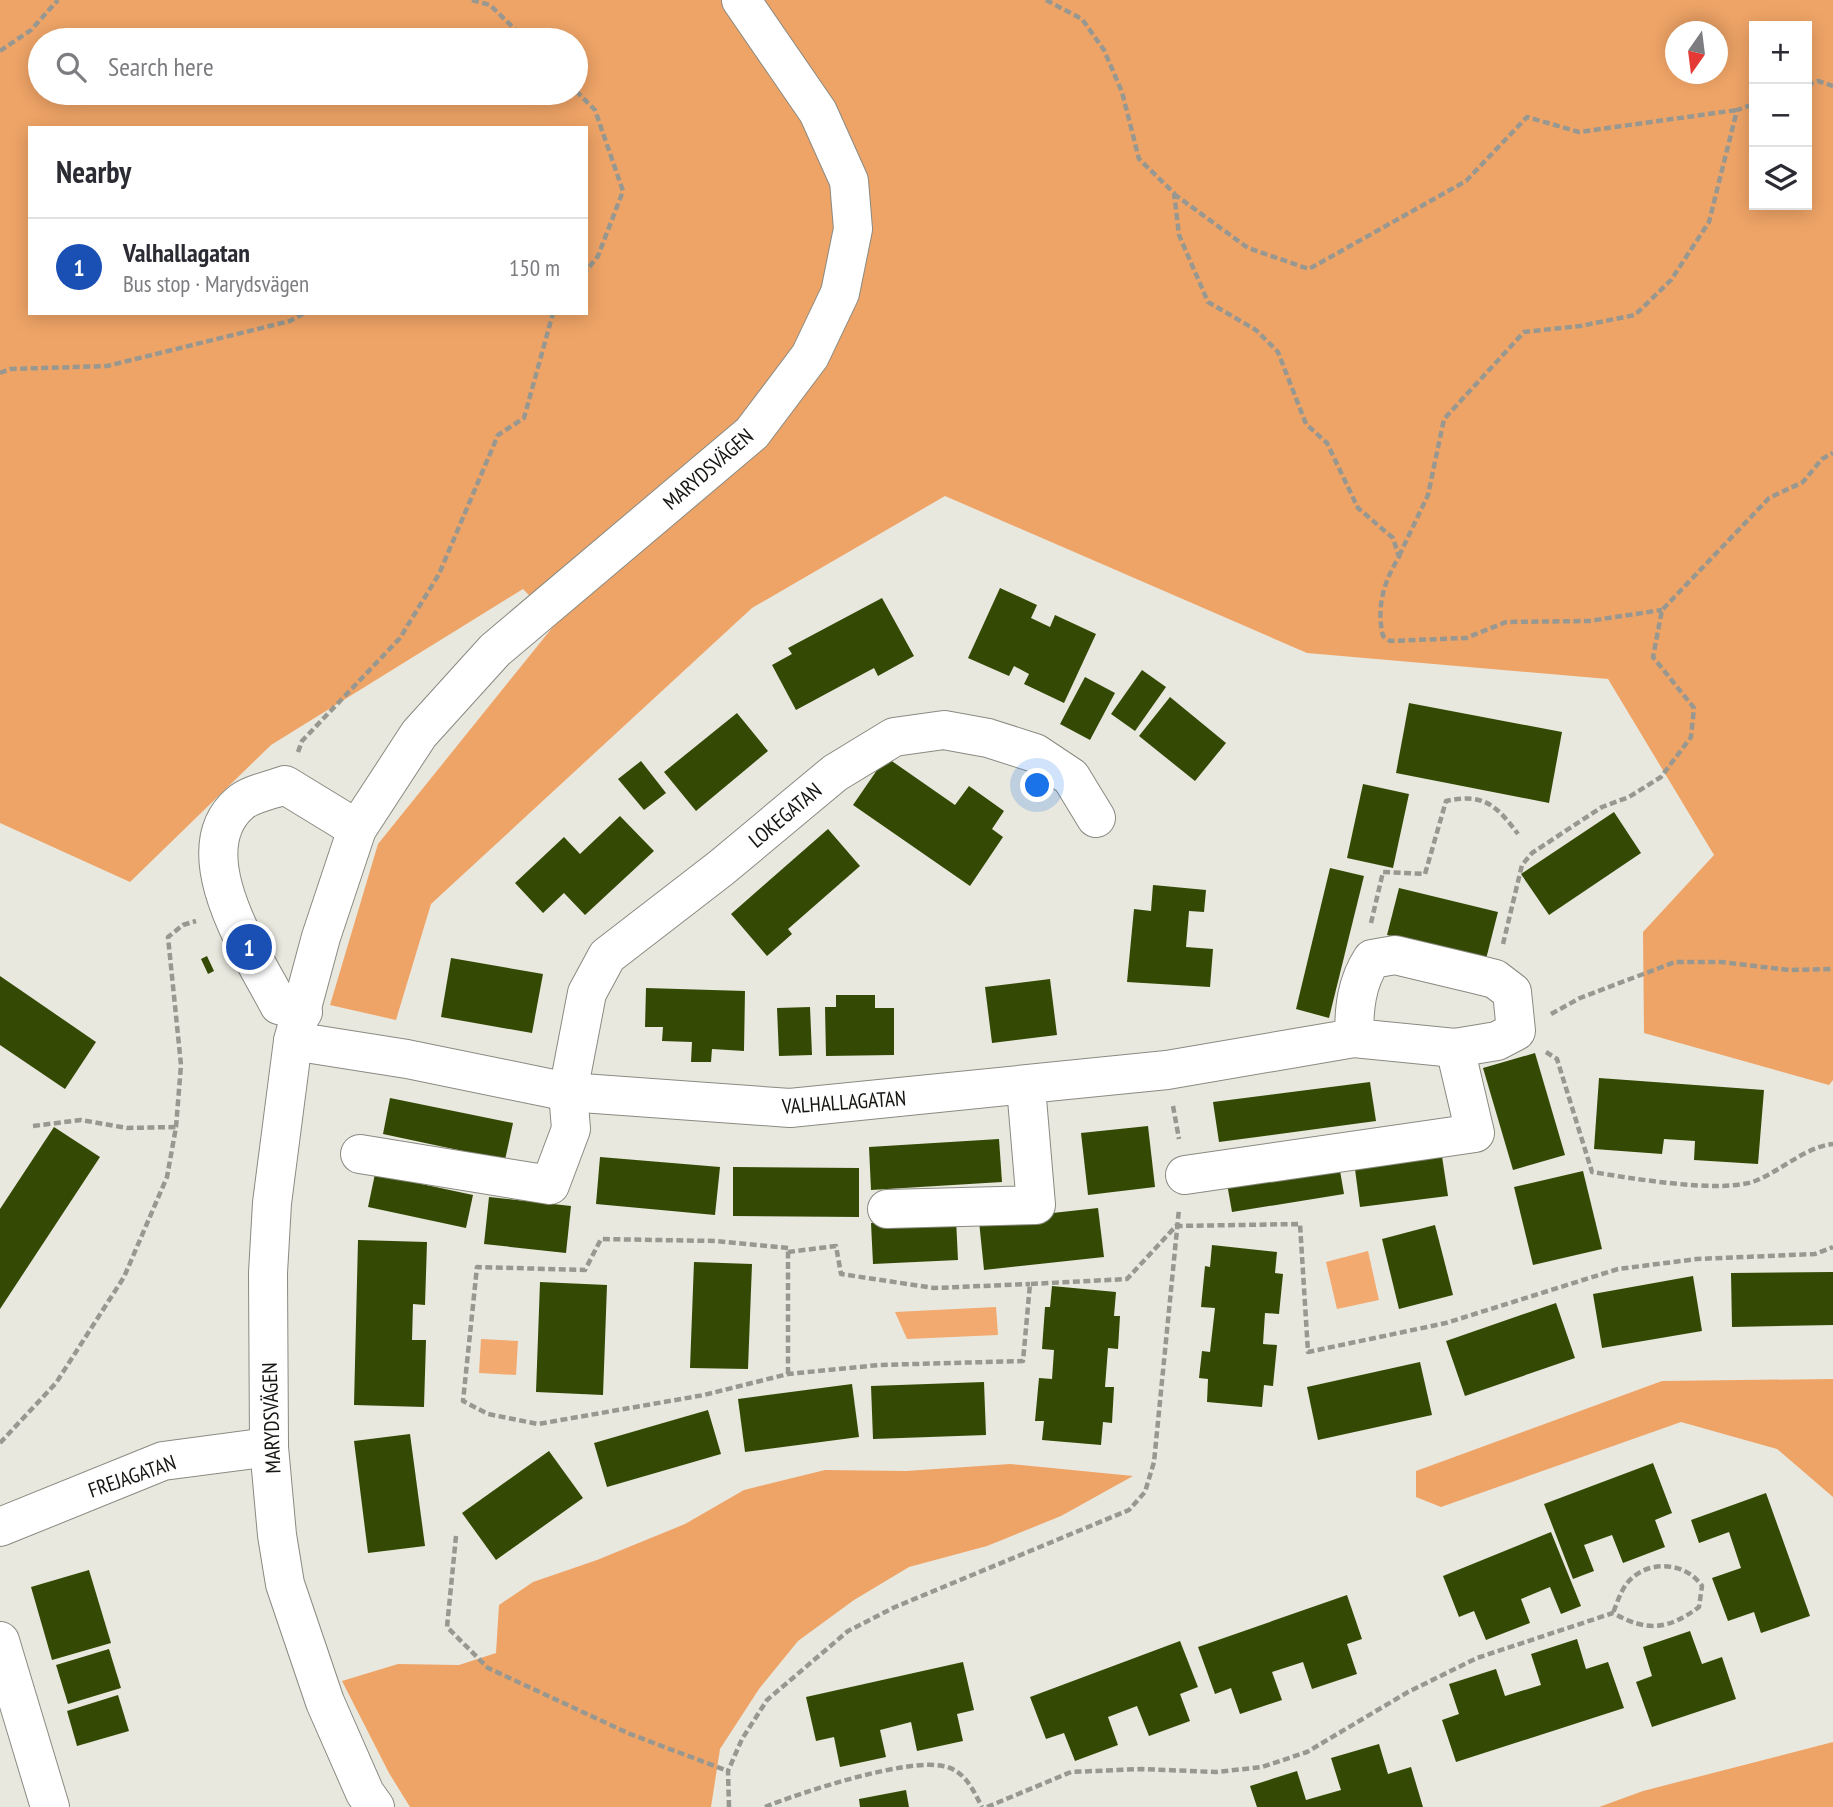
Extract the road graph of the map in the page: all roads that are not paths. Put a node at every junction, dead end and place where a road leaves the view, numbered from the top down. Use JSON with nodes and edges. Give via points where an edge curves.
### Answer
{"nodes":[{"id":1,"x":740,"y":0,"type":"edge"},
{"id":2,"x":1096,"y":818,"type":"dead end"},
{"id":3,"x":357,"y":829,"type":"junction"},
{"id":4,"x":298,"y":1027,"type":"junction"},
{"id":5,"x":1353,"y":1038,"type":"junction"},
{"id":6,"x":1455,"y":1048,"type":"junction"},
{"id":7,"x":1026,"y":1087,"type":"junction"},
{"id":8,"x":568,"y":1092,"type":"junction"},
{"id":9,"x":360,"y":1154,"type":"dead end"},
{"id":10,"x":1185,"y":1175,"type":"dead end"},
{"id":11,"x":887,"y":1209,"type":"dead end"},
{"id":12,"x":269,"y":1447,"type":"junction"},
{"id":13,"x":0,"y":1527,"type":"edge"},
{"id":14,"x":0,"y":1641,"type":"edge"},
{"id":15,"x":50,"y":1807,"type":"edge"},
{"id":16,"x":375,"y":1807,"type":"edge"}],
"edges":[{"from":1,"to":3,"type":"street","name":"MARYDSVÄGEN","via":[[818,111],[849,181],[853,229],[840,293],[810,356],[752,433],[495,650],[419,734]]},
{"from":2,"to":8,"type":"street","name":"LOKEGATAN","via":[[1071,777],[1035,753],[944,730],[894,737],[835,773],[607,956],[587,993]]},
{"from":3,"to":4,"type":"street","name":"MARYDSVÄGEN","via":[[321,937]]},
{"from":3,"to":4,"type":"street","via":[[285,785],[240,803],[223,829],[216,854],[223,891],[279,1005]]},
{"from":4,"to":8,"type":"street","name":"VALHALLAGATAN","via":[[407,1059]]},
{"from":4,"to":12,"type":"street","name":"MARYDSVÄGEN","via":[[272,1203]]},
{"from":5,"to":6,"type":"street","name":"VALHALLAGATAN"},
{"from":5,"to":6,"type":"street","name":"VALHALLAGATAN","via":[[1362,974],[1372,959],[1395,955],[1495,979],[1512,992],[1516,1031],[1497,1041]]},
{"from":5,"to":7,"type":"street","name":"VALHALLAGATAN","via":[[1167,1070]]},
{"from":6,"to":10,"type":"street","via":[[1475,1133]]},
{"from":7,"to":8,"type":"street","name":"VALHALLAGATAN","via":[[790,1108]]},
{"from":7,"to":11,"type":"street","via":[[1036,1205]]},
{"from":8,"to":9,"type":"street","name":"LOKEGATAN","via":[[571,1129],[550,1185]]},
{"from":12,"to":13,"type":"street","name":"FREJAGATAN","via":[[163,1461]]},
{"from":12,"to":16,"type":"street","name":"MARYDSVÄGEN","via":[[285,1584],[325,1702]]},
{"from":14,"to":15,"type":"street"}]}
